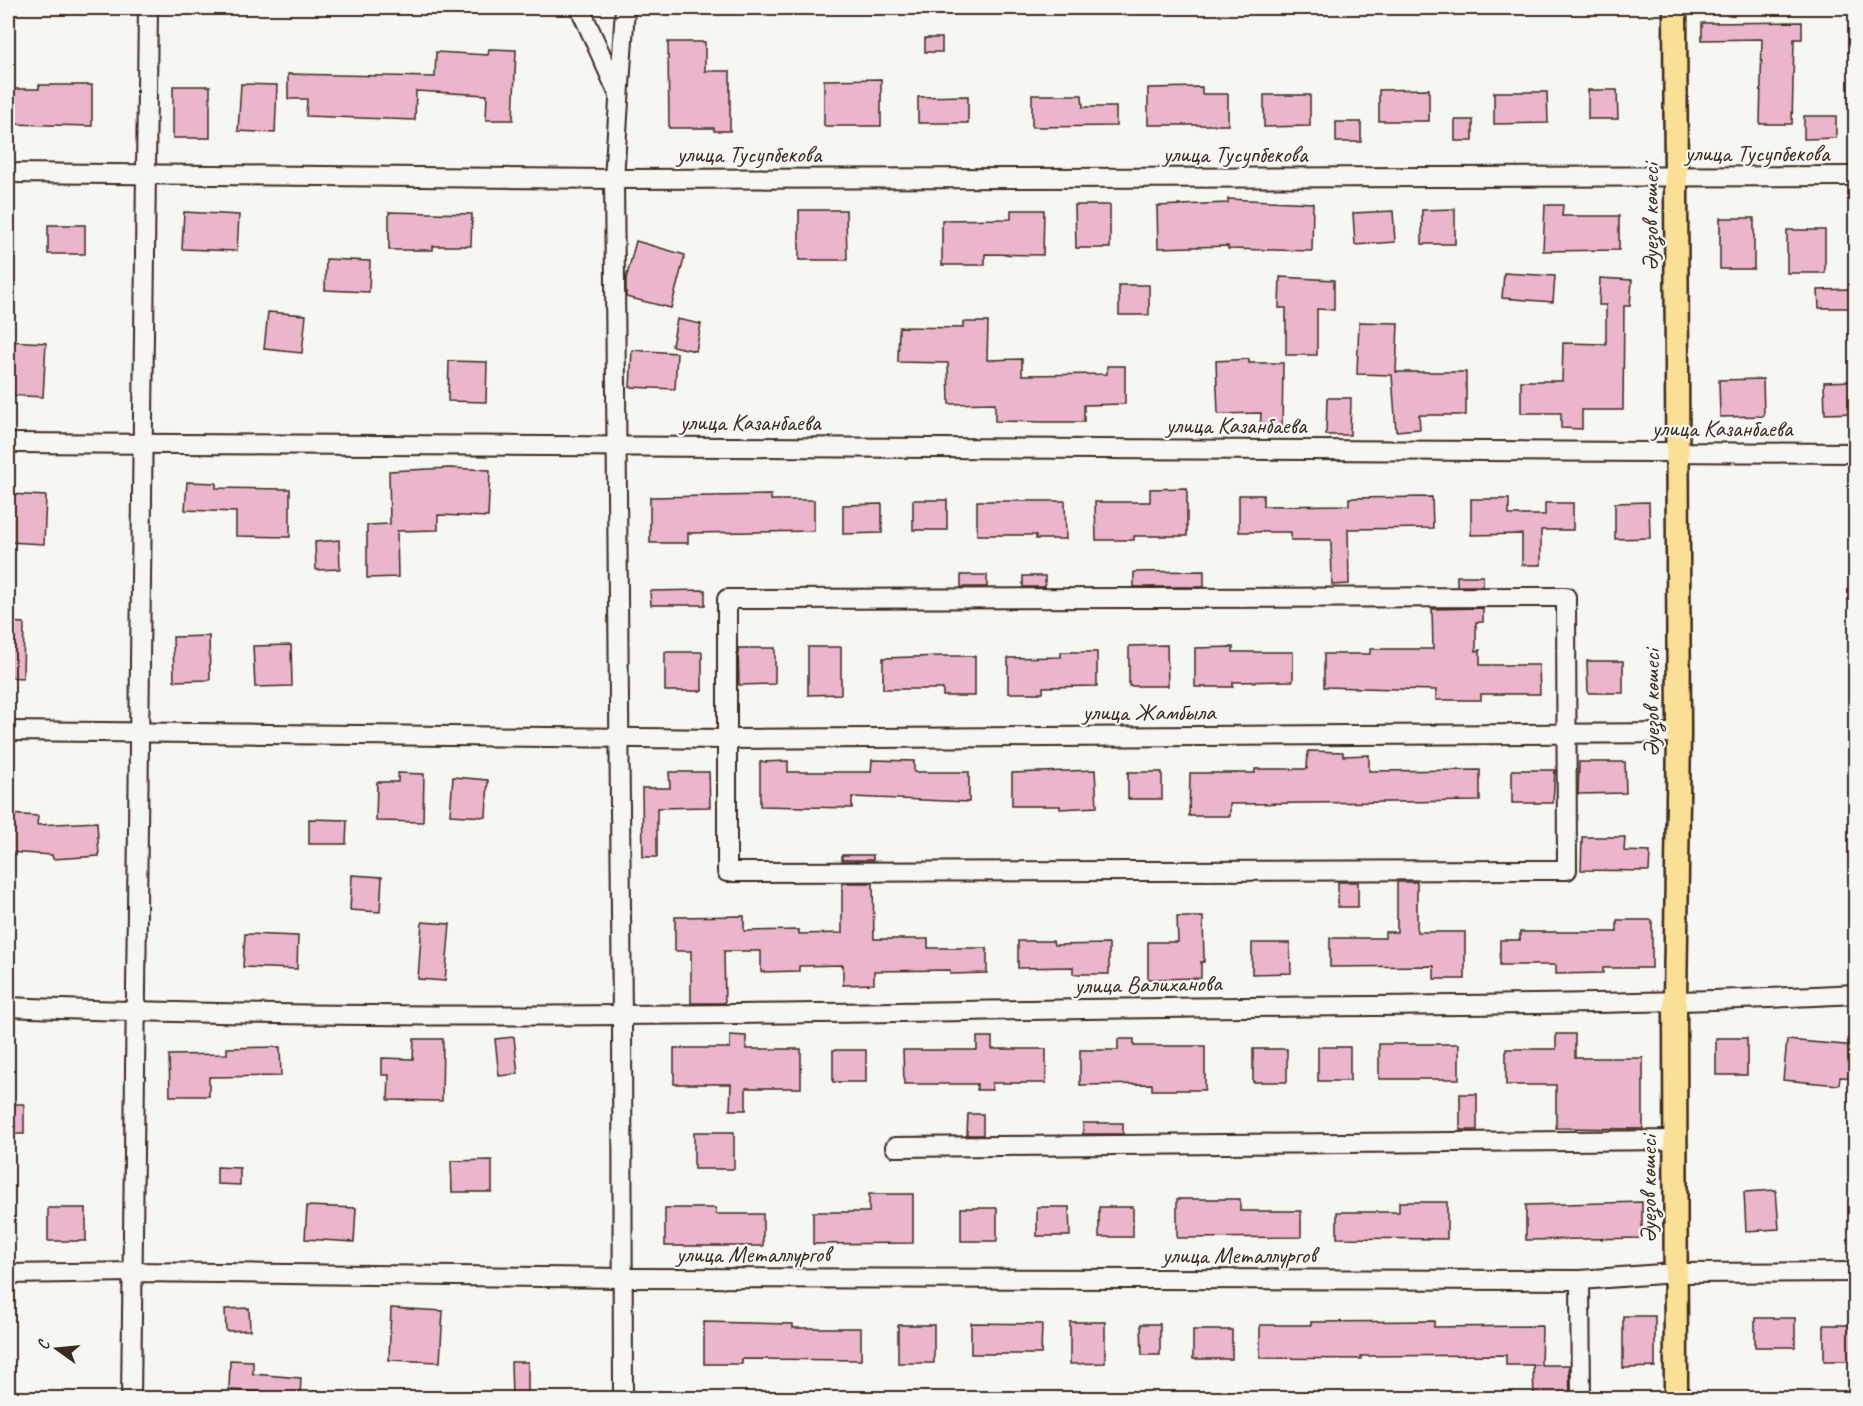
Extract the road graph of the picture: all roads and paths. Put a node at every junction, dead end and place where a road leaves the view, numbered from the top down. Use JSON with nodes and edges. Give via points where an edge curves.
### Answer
{"nodes":[{"id":1,"x":148,"y":8,"type":"edge"},
{"id":2,"x":580,"y":8,"type":"edge"},
{"id":3,"x":626,"y":8,"type":"edge"},
{"id":4,"x":1675,"y":8,"type":"edge"},
{"id":5,"x":620,"y":98,"type":"junction"},
{"id":6,"x":8,"y":172,"type":"edge"},
{"id":7,"x":146,"y":173,"type":"junction"},
{"id":8,"x":1856,"y":176,"type":"edge"},
{"id":9,"x":1677,"y":177,"type":"junction"},
{"id":10,"x":614,"y":178,"type":"junction"},
{"id":11,"x":8,"y":443,"type":"edge"},
{"id":12,"x":143,"y":443,"type":"junction"},
{"id":13,"x":616,"y":445,"type":"junction"},
{"id":14,"x":1678,"y":452,"type":"junction"},
{"id":15,"x":1856,"y":453,"type":"edge"},
{"id":16,"x":8,"y":731,"type":"edge"},
{"id":17,"x":139,"y":732,"type":"junction"},
{"id":18,"x":1679,"y":733,"type":"junction"},
{"id":19,"x":1567,"y":734,"type":"junction"},
{"id":20,"x":619,"y":737,"type":"junction"},
{"id":21,"x":727,"y":739,"type":"junction"},
{"id":22,"x":1856,"y":994,"type":"edge"},
{"id":23,"x":1675,"y":1000,"type":"junction"},
{"id":24,"x":8,"y":1007,"type":"edge"},
{"id":25,"x":136,"y":1012,"type":"junction"},
{"id":26,"x":622,"y":1016,"type":"junction"},
{"id":27,"x":1675,"y":1140,"type":"junction"},
{"id":28,"x":895,"y":1147,"type":"dead end"},
{"id":29,"x":133,"y":1272,"type":"junction"},
{"id":30,"x":1856,"y":1272,"type":"edge"},
{"id":31,"x":1675,"y":1273,"type":"junction"},
{"id":32,"x":8,"y":1274,"type":"edge"},
{"id":33,"x":622,"y":1278,"type":"junction"},
{"id":34,"x":1580,"y":1280,"type":"junction"},
{"id":35,"x":131,"y":1398,"type":"edge"},
{"id":36,"x":622,"y":1398,"type":"edge"},
{"id":37,"x":1581,"y":1398,"type":"edge"},
{"id":38,"x":1676,"y":1398,"type":"edge"}],
"edges":[{"from":1,"to":7,"type":"street"},
{"from":2,"to":5,"type":"street"},
{"from":3,"to":5,"type":"street"},
{"from":4,"to":9,"type":"main road","name":"Әуезов көшесі"},
{"from":5,"to":10,"type":"street"},
{"from":6,"to":7,"type":"street","name":"улица Тусупбекова"},
{"from":7,"to":10,"type":"street","name":"улица Тусупбекова"},
{"from":7,"to":12,"type":"street"},
{"from":8,"to":9,"type":"street","name":"улица Тусупбекова"},
{"from":9,"to":10,"type":"street","name":"улица Тусупбекова"},
{"from":9,"to":14,"type":"main road","name":"Әуезов көшесі"},
{"from":10,"to":13,"type":"street"},
{"from":11,"to":12,"type":"street","name":"улица Казанбаева"},
{"from":12,"to":13,"type":"street","name":"улица Казанбаева"},
{"from":12,"to":17,"type":"street"},
{"from":13,"to":14,"type":"street","name":"улица Казанбаева"},
{"from":13,"to":20,"type":"street"},
{"from":14,"to":15,"type":"street","name":"улица Казанбаева"},
{"from":14,"to":18,"type":"main road","name":"Әуезов көшесі"},
{"from":16,"to":17,"type":"street","name":"улица Жамбыла"},
{"from":17,"to":20,"type":"street","name":"улица Жамбыла"},
{"from":17,"to":25,"type":"street"},
{"from":18,"to":19,"type":"street","name":"улица Жамбыла"},
{"from":18,"to":23,"type":"main road","name":"Әуезов көшесі"},
{"from":19,"to":21,"type":"street","name":"улица Жамбыла"},
{"from":19,"to":21,"type":"street","via":[[1567,870],[727,872]]},
{"from":19,"to":21,"type":"street","via":[[1566,597],[727,599]]},
{"from":20,"to":21,"type":"street","name":"улица Жамбыла"},
{"from":20,"to":26,"type":"street"},
{"from":22,"to":23,"type":"street","name":"улица Валиханова"},
{"from":23,"to":26,"type":"street","name":"улица Валиханова"},
{"from":23,"to":27,"type":"main road","name":"Әуезов көшесі"},
{"from":24,"to":25,"type":"street","name":"улица Валиханова"},
{"from":25,"to":26,"type":"street","name":"улица Валиханова"},
{"from":25,"to":29,"type":"street"},
{"from":26,"to":33,"type":"street"},
{"from":27,"to":28,"type":"street"},
{"from":27,"to":31,"type":"main road","name":"Әуезов көшесі"},
{"from":29,"to":32,"type":"street","name":"улица Металлургов"},
{"from":29,"to":33,"type":"street","name":"улица Металлургов"},
{"from":29,"to":35,"type":"street"},
{"from":30,"to":31,"type":"street","name":"улица Металлургов"},
{"from":31,"to":34,"type":"street","name":"улица Металлургов"},
{"from":31,"to":38,"type":"main road","name":"Әуезов көшесі"},
{"from":33,"to":34,"type":"street","name":"улица Металлургов"},
{"from":33,"to":36,"type":"street"},
{"from":34,"to":37,"type":"street"}]}
